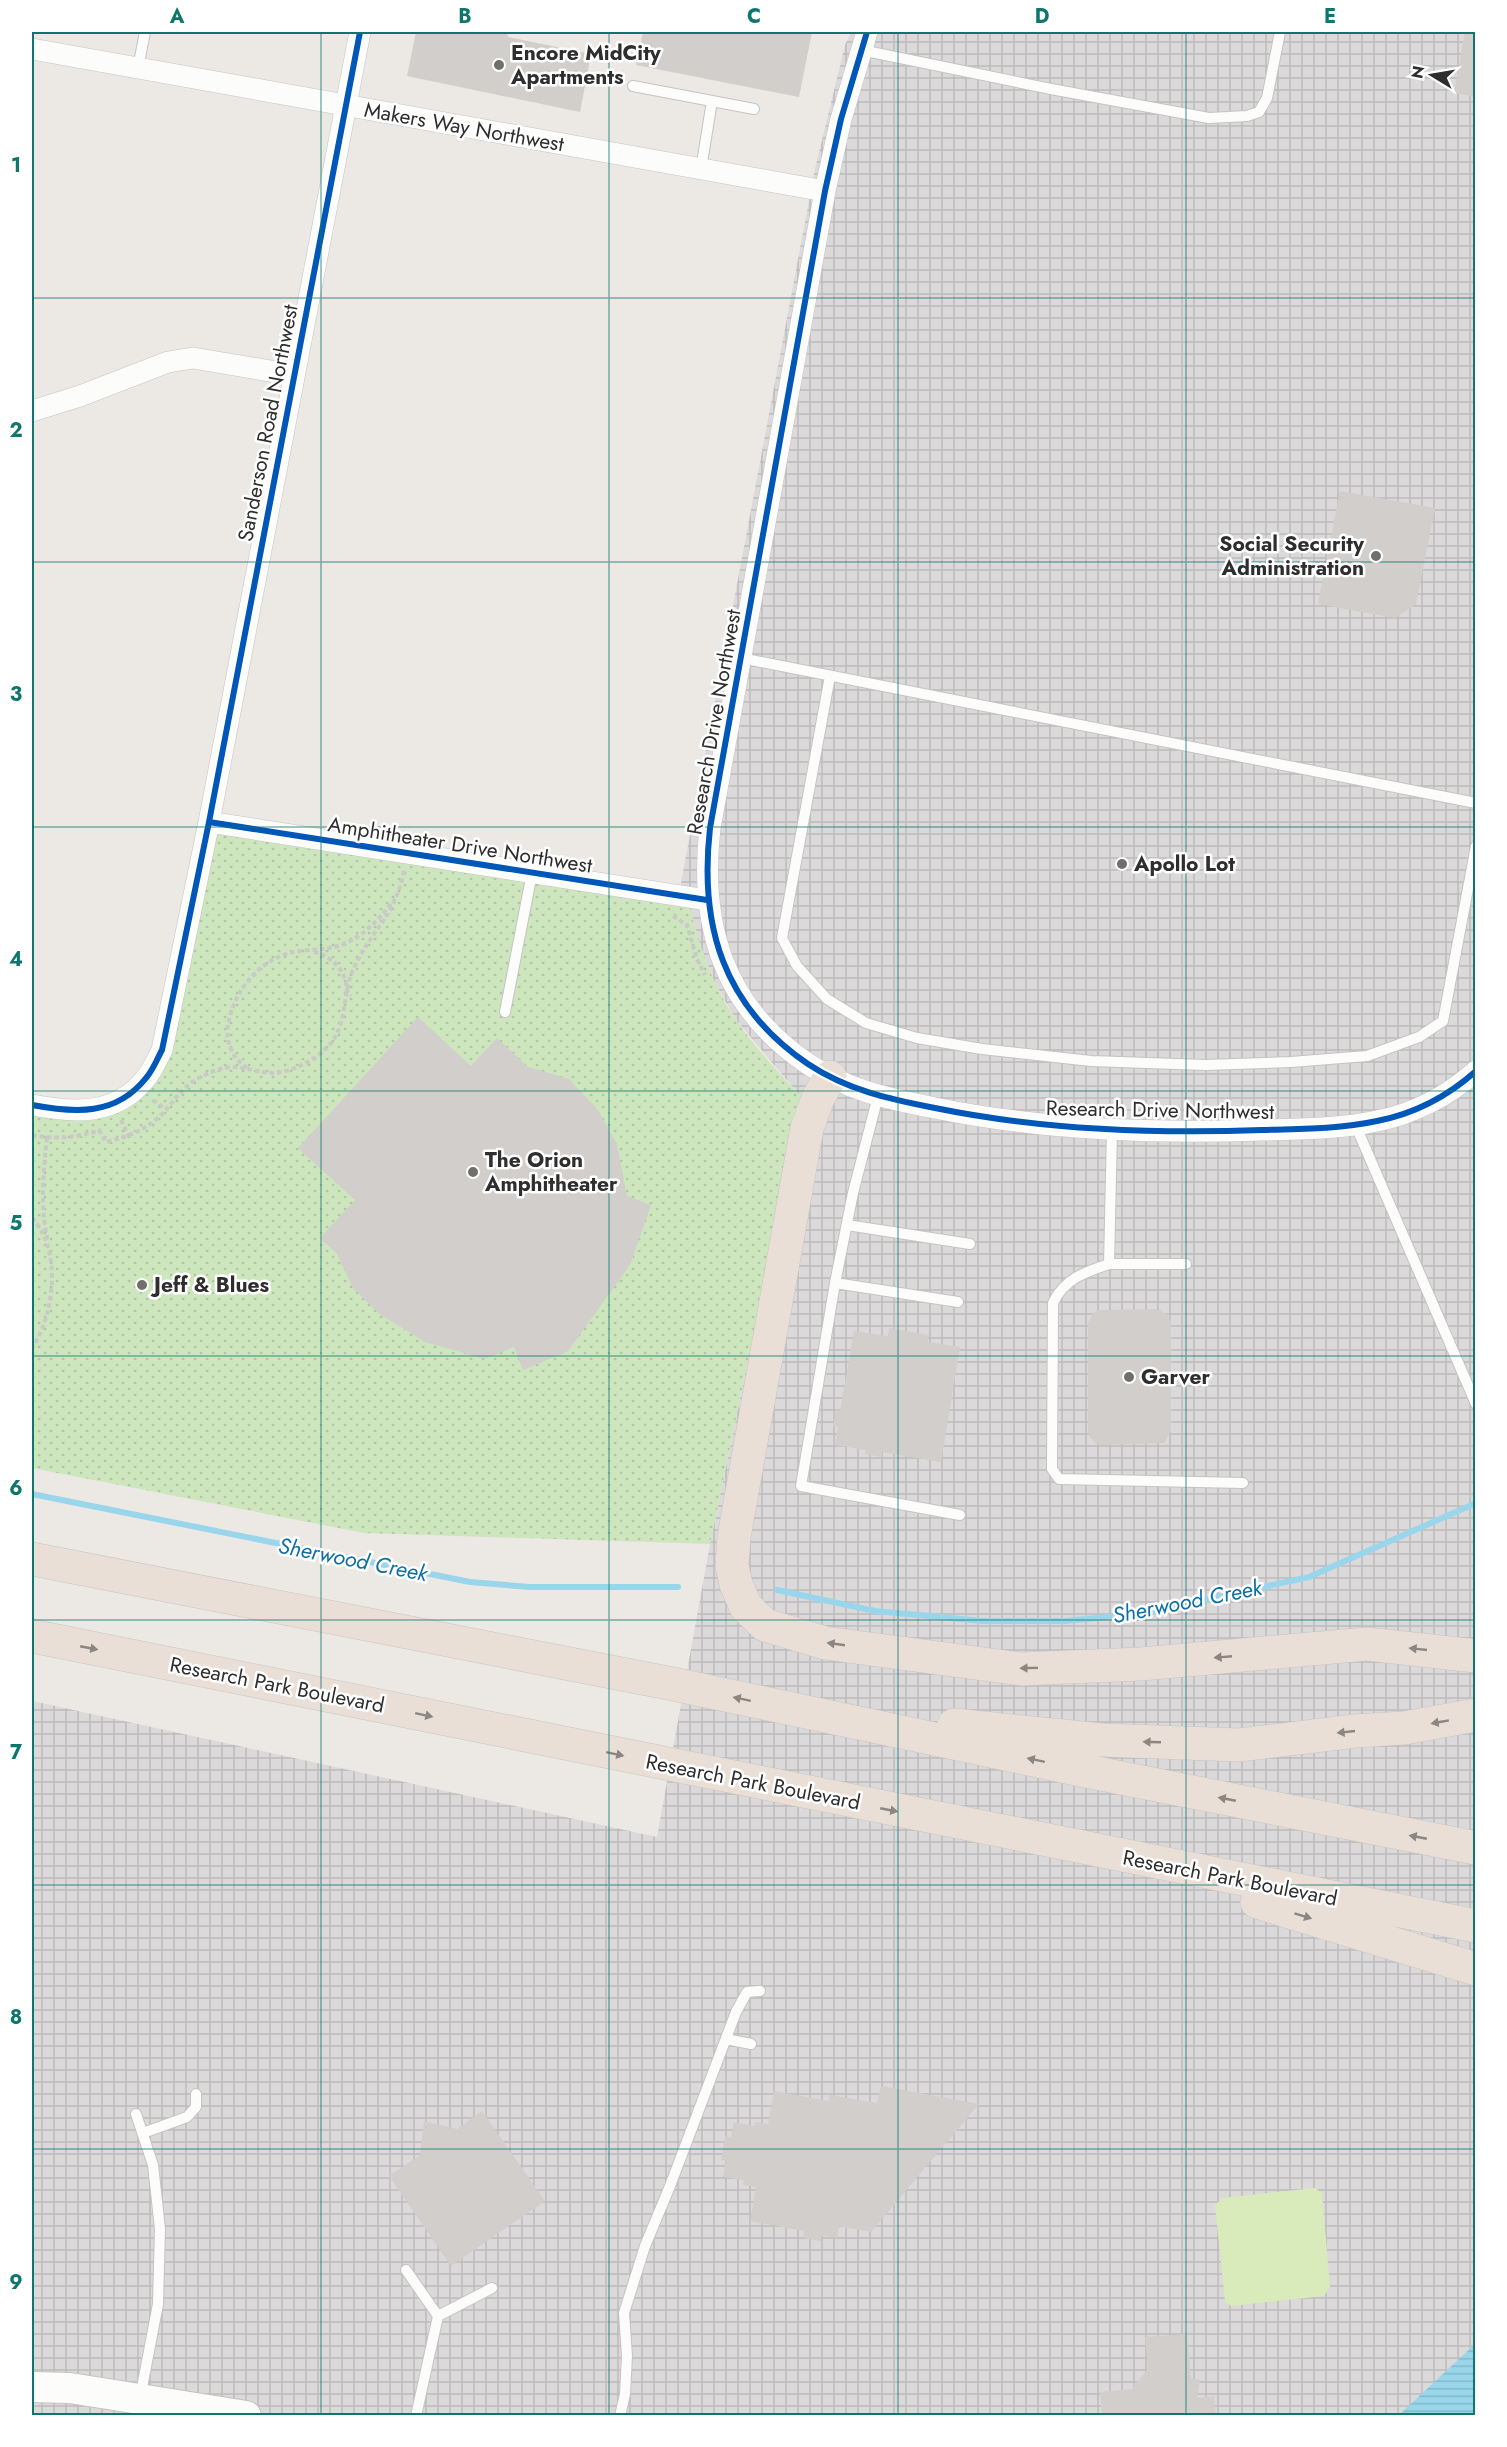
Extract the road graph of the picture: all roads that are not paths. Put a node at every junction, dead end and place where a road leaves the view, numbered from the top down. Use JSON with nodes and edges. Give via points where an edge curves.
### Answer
{"nodes":[{"id":1,"x":145,"y":32,"type":"edge"},
{"id":2,"x":360,"y":32,"type":"edge"},
{"id":3,"x":1280,"y":32,"type":"edge"},
{"id":4,"x":864,"y":40,"type":"edge"},
{"id":5,"x":32,"y":49,"type":"edge"},
{"id":6,"x":138,"y":68,"type":"junction"},
{"id":7,"x":633,"y":86,"type":"dead end"},
{"id":8,"x":712,"y":101,"type":"junction"},
{"id":9,"x":345,"y":106,"type":"junction"},
{"id":10,"x":754,"y":109,"type":"dead end"},
{"id":11,"x":701,"y":169,"type":"junction"},
{"id":12,"x":825,"y":191,"type":"junction"},
{"id":13,"x":294,"y":375,"type":"junction"},
{"id":14,"x":32,"y":411,"type":"edge"},
{"id":15,"x":741,"y":658,"type":"junction"},
{"id":16,"x":830,"y":676,"type":"junction"},
{"id":17,"x":1476,"y":803,"type":"edge"},
{"id":18,"x":209,"y":822,"type":"junction"},
{"id":19,"x":1476,"y":846,"type":"edge"},
{"id":20,"x":532,"y":873,"type":"junction"},
{"id":21,"x":707,"y":900,"type":"junction"},
{"id":22,"x":505,"y":1012,"type":"dead end"},
{"id":23,"x":1476,"y":1071,"type":"edge"},
{"id":24,"x":830,"y":1077,"type":"junction"},
{"id":25,"x":878,"y":1096,"type":"junction"},
{"id":26,"x":32,"y":1105,"type":"edge"},
{"id":27,"x":1355,"y":1124,"type":"junction"},
{"id":28,"x":1112,"y":1130,"type":"junction"},
{"id":29,"x":847,"y":1225,"type":"junction"},
{"id":30,"x":970,"y":1244,"type":"dead end"},
{"id":31,"x":1109,"y":1264,"type":"junction"},
{"id":32,"x":1186,"y":1264,"type":"dead end"},
{"id":33,"x":835,"y":1283,"type":"junction"},
{"id":34,"x":958,"y":1302,"type":"dead end"},
{"id":35,"x":1476,"y":1404,"type":"edge"},
{"id":36,"x":1243,"y":1483,"type":"dead end"},
{"id":37,"x":960,"y":1515,"type":"dead end"},
{"id":38,"x":32,"y":1559,"type":"edge"},
{"id":39,"x":32,"y":1636,"type":"edge"},
{"id":40,"x":1474,"y":1654,"type":"edge"},
{"id":41,"x":785,"y":1708,"type":"junction"},
{"id":42,"x":1476,"y":1715,"type":"edge"},
{"id":43,"x":1476,"y":1848,"type":"edge"},
{"id":44,"x":1086,"y":1850,"type":"junction"},
{"id":45,"x":1476,"y":1926,"type":"edge"},
{"id":46,"x":1476,"y":1969,"type":"edge"},
{"id":47,"x":760,"y":1991,"type":"dead end"},
{"id":48,"x":726,"y":2039,"type":"junction"},
{"id":49,"x":751,"y":2043,"type":"dead end"},
{"id":50,"x":196,"y":2094,"type":"dead end"},
{"id":51,"x":136,"y":2114,"type":"dead end"},
{"id":52,"x":143,"y":2133,"type":"junction"},
{"id":53,"x":406,"y":2270,"type":"dead end"},
{"id":54,"x":492,"y":2288,"type":"dead end"},
{"id":55,"x":438,"y":2316,"type":"junction"},
{"id":56,"x":32,"y":2387,"type":"edge"},
{"id":57,"x":140,"y":2398,"type":"junction"},
{"id":58,"x":246,"y":2415,"type":"edge"},
{"id":59,"x":416,"y":2415,"type":"edge"},
{"id":60,"x":620,"y":2415,"type":"edge"}],
"edges":[{"from":1,"to":6,"type":"lane"},
{"from":2,"to":9,"type":"street","name":"Sanderson Road Northwest"},
{"from":3,"to":4,"type":"lane","via":[[1267,98],[1259,112],[1209,118],[1051,89]]},
{"from":4,"to":12,"type":"street","name":"Research Drive Northwest"},
{"from":5,"to":6,"type":"street","name":"Makers Way Northwest"},
{"from":6,"to":9,"type":"street","name":"Makers Way Northwest"},
{"from":7,"to":8,"type":"lane"},
{"from":8,"to":10,"type":"lane"},
{"from":8,"to":11,"type":"lane"},
{"from":9,"to":11,"type":"street","name":"Makers Way Northwest"},
{"from":9,"to":13,"type":"street","name":"Sanderson Road Northwest"},
{"from":11,"to":12,"type":"street","name":"Makers Way Northwest"},
{"from":12,"to":15,"type":"street","name":"Research Drive Northwest"},
{"from":13,"to":14,"type":"street","via":[[193,358],[168,362]]},
{"from":13,"to":18,"type":"street","name":"Sanderson Road Northwest"},
{"from":15,"to":16,"type":"lane"},
{"from":15,"to":21,"type":"street","name":"Research Drive Northwest","via":[[710,828]]},
{"from":16,"to":17,"type":"lane"},
{"from":16,"to":19,"type":"lane","via":[[782,938],[797,966],[827,999],[866,1023],[917,1038],[1091,1061],[1205,1065],[1367,1056],[1419,1037],[1443,1021]]},
{"from":18,"to":20,"type":"street","name":"Amphitheater Drive Northwest"},
{"from":18,"to":26,"type":"street","name":"Sanderson Road Northwest","via":[[162,1050],[146,1078],[120,1101],[90,1111]]},
{"from":20,"to":21,"type":"street","name":"Amphitheater Drive Northwest"},
{"from":20,"to":22,"type":"lane"},
{"from":21,"to":24,"type":"street","name":"Research Drive Northwest","via":[[716,942],[738,990],[787,1048]]},
{"from":23,"to":27,"type":"street","name":"Research Drive Northwest","via":[[1420,1107]]},
{"from":24,"to":25,"type":"street","name":"Research Drive Northwest"},
{"from":40,"to":24,"type":"highway","one_way":true,"via":[[1367,1644],[1141,1664],[1021,1669],[825,1643],[765,1625],[755,1617],[736,1584],[732,1566],[734,1538],[807,1128]]},
{"from":25,"to":28,"type":"street","name":"Research Drive Northwest","via":[[969,1115]]},
{"from":25,"to":29,"type":"lane"},
{"from":27,"to":28,"type":"street","name":"Research Drive Northwest","via":[[1209,1132]]},
{"from":27,"to":35,"type":"lane"},
{"from":28,"to":31,"type":"lane"},
{"from":29,"to":30,"type":"lane"},
{"from":29,"to":33,"type":"lane"},
{"from":31,"to":32,"type":"lane"},
{"from":31,"to":36,"type":"lane","via":[[1078,1275],[1058,1291],[1053,1303],[1052,1469],[1059,1479]]},
{"from":33,"to":34,"type":"lane"},
{"from":33,"to":37,"type":"lane","via":[[801,1486]]},
{"from":41,"to":38,"type":"highway","one_way":true},
{"from":39,"to":44,"type":"highway","name":"Research Park Boulevard","one_way":true},
{"from":42,"to":41,"type":"highway","one_way":true,"via":[[1404,1728],[1239,1745],[1125,1741]]},
{"from":43,"to":41,"type":"highway","one_way":true},
{"from":44,"to":45,"type":"highway","name":"Research Park Boulevard"},
{"from":44,"to":46,"type":"highway","one_way":true},
{"from":47,"to":48,"type":"lane","via":[[747,1992]]},
{"from":48,"to":49,"type":"lane"},
{"from":48,"to":60,"type":"lane","via":[[645,2246],[624,2313],[627,2356]]},
{"from":50,"to":52,"type":"lane","via":[[196,2107],[187,2117]]},
{"from":51,"to":52,"type":"lane"},
{"from":52,"to":57,"type":"lane","via":[[153,2165],[160,2229],[159,2304]]},
{"from":53,"to":55,"type":"lane"},
{"from":54,"to":55,"type":"lane"},
{"from":55,"to":59,"type":"lane"},
{"from":56,"to":57,"type":"street"},
{"from":57,"to":58,"type":"street"}]}
